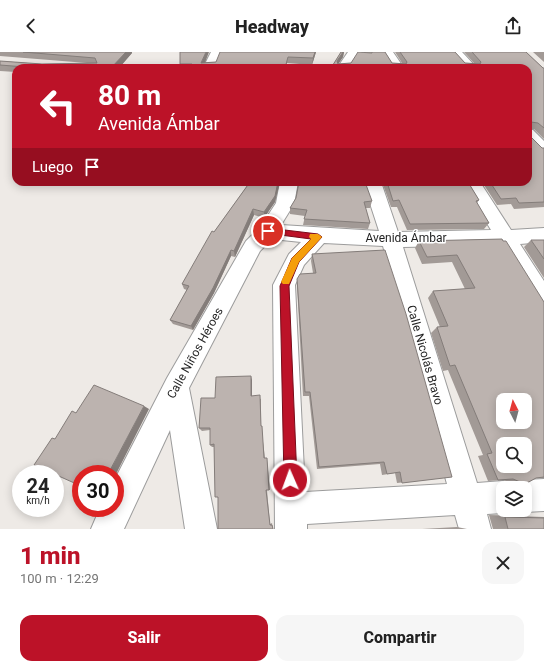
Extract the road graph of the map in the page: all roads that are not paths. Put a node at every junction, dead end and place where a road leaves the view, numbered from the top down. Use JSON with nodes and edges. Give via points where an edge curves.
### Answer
{"nodes":[{"id":1,"x":217,"y":52,"type":"edge"},
{"id":2,"x":387,"y":52,"type":"edge"},
{"id":3,"x":456,"y":52,"type":"edge"},
{"id":4,"x":352,"y":53,"type":"edge"},
{"id":5,"x":211,"y":64,"type":"edge"},
{"id":6,"x":337,"y":64,"type":"edge"},
{"id":7,"x":345,"y":64,"type":"edge"},
{"id":8,"x":395,"y":64,"type":"edge"},
{"id":9,"x":466,"y":64,"type":"edge"},
{"id":10,"x":532,"y":136,"type":"edge"},
{"id":11,"x":544,"y":150,"type":"edge"},
{"id":12,"x":288,"y":186,"type":"edge"},
{"id":13,"x":373,"y":186,"type":"edge"},
{"id":14,"x":474,"y":186,"type":"edge"},
{"id":15,"x":268,"y":231,"type":"junction"},
{"id":16,"x":544,"y":236,"type":"edge"},
{"id":17,"x":318,"y":237,"type":"junction"},
{"id":18,"x":507,"y":238,"type":"junction"},
{"id":19,"x":391,"y":239,"type":"junction"},
{"id":20,"x":544,"y":300,"type":"edge"},
{"id":21,"x":176,"y":387,"type":"junction"},
{"id":22,"x":544,"y":495,"type":"edge"},
{"id":23,"x":532,"y":496,"type":"edge"},
{"id":24,"x":496,"y":497,"type":"edge"},
{"id":25,"x":467,"y":498,"type":"junction"},
{"id":26,"x":291,"y":519,"type":"edge"},
{"id":27,"x":107,"y":529,"type":"edge"},
{"id":28,"x":201,"y":529,"type":"edge"},
{"id":29,"x":475,"y":529,"type":"edge"}],
"edges":[{"from":1,"to":5,"type":"street"},
{"from":2,"to":8,"type":"street"},
{"from":3,"to":9,"type":"street"},
{"from":4,"to":6,"type":"street"},
{"from":4,"to":7,"type":"street"},
{"from":10,"to":11,"type":"street"},
{"from":12,"to":15,"type":"street","name":"Calle Niños Héroes","via":[[285,204]]},
{"from":13,"to":19,"type":"street","name":"Calle Nicolás Bravo"},
{"from":14,"to":18,"type":"street"},
{"from":15,"to":17,"type":"street","name":"Avenida Ámbar"},
{"from":15,"to":21,"type":"street","name":"Calle Niños Héroes","via":[[253,246]]},
{"from":16,"to":18,"type":"street","name":"Avenida Ámbar"},
{"from":17,"to":19,"type":"street","name":"Avenida Ámbar"},
{"from":17,"to":26,"type":"street","via":[[296,260],[284,286]]},
{"from":18,"to":19,"type":"street","name":"Avenida Ámbar"},
{"from":18,"to":20,"type":"street"},
{"from":19,"to":25,"type":"street","name":"Calle Nicolás Bravo"},
{"from":21,"to":27,"type":"street","name":"Calle Niños Héroes"},
{"from":21,"to":28,"type":"street"},
{"from":22,"to":23,"type":"street"},
{"from":24,"to":25,"type":"street"},
{"from":25,"to":26,"type":"street"},
{"from":25,"to":29,"type":"street","name":"Calle Nicolás Bravo"}]}
